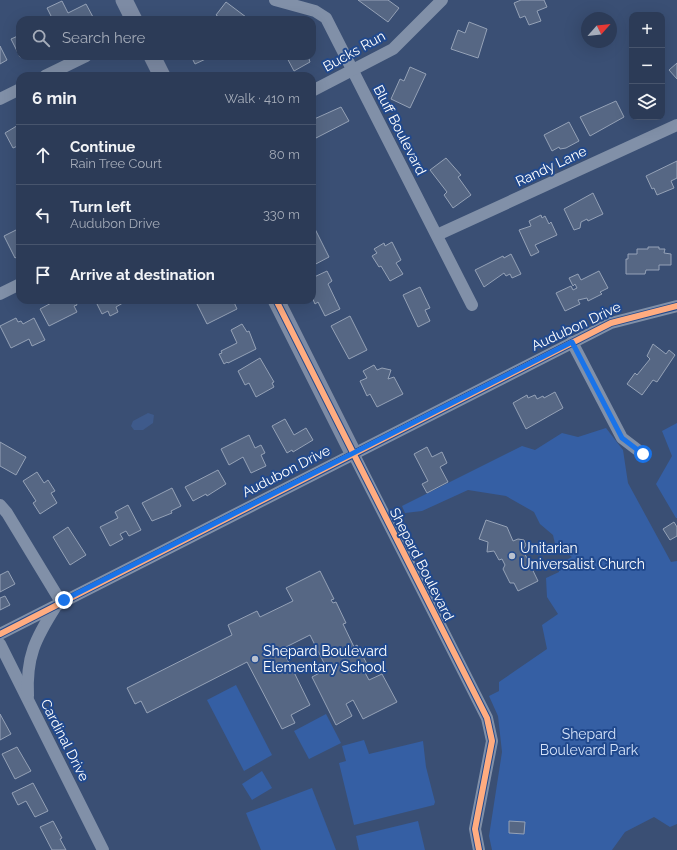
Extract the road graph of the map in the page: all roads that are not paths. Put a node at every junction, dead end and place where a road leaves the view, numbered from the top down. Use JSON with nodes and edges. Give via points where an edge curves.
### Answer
{"nodes":[{"id":1,"x":124,"y":0,"type":"edge"},
{"id":2,"x":275,"y":0,"type":"edge"},
{"id":3,"x":442,"y":0,"type":"edge"},
{"id":4,"x":132,"y":16,"type":"edge"},
{"id":5,"x":78,"y":60,"type":"edge"},
{"id":6,"x":154,"y":60,"type":"edge"},
{"id":7,"x":353,"y":71,"type":"junction"},
{"id":8,"x":53,"y":72,"type":"edge"},
{"id":9,"x":160,"y":72,"type":"edge"},
{"id":10,"x":316,"y":89,"type":"edge"},
{"id":11,"x":16,"y":91,"type":"edge"},
{"id":12,"x":0,"y":99,"type":"edge"},
{"id":13,"x":677,"y":125,"type":"edge"},
{"id":14,"x":437,"y":235,"type":"junction"},
{"id":15,"x":16,"y":286,"type":"edge"},
{"id":16,"x":0,"y":294,"type":"edge"},
{"id":17,"x":278,"y":304,"type":"edge"},
{"id":18,"x":472,"y":305,"type":"dead end"},
{"id":19,"x":677,"y":306,"type":"edge"},
{"id":20,"x":572,"y":342,"type":"junction"},
{"id":21,"x":353,"y":453,"type":"junction"},
{"id":22,"x":643,"y":454,"type":"dead end"},
{"id":23,"x":0,"y":505,"type":"edge"},
{"id":24,"x":59,"y":603,"type":"junction"},
{"id":25,"x":0,"y":634,"type":"edge"},
{"id":26,"x":0,"y":644,"type":"edge"},
{"id":27,"x":29,"y":702,"type":"junction"},
{"id":28,"x":103,"y":850,"type":"edge"},
{"id":29,"x":479,"y":850,"type":"edge"}],
"edges":[{"from":1,"to":4,"type":"street"},
{"from":2,"to":7,"type":"street","name":"Bluff Boulevard","via":[[315,11],[326,18]]},
{"from":3,"to":7,"type":"street","name":"Bucks Run","via":[[393,49]]},
{"from":5,"to":8,"type":"street"},
{"from":6,"to":9,"type":"street"},
{"from":7,"to":10,"type":"street","name":"Bucks Run"},
{"from":7,"to":14,"type":"street","name":"Bluff Boulevard"},
{"from":11,"to":12,"type":"street"},
{"from":13,"to":14,"type":"street","name":"Randy Lane"},
{"from":14,"to":18,"type":"street","name":"Bluff Boulevard"},
{"from":15,"to":16,"type":"street"},
{"from":17,"to":21,"type":"street","name":"Shepard Boulevard"},
{"from":19,"to":20,"type":"street","name":"Audubon Drive","via":[[611,323]]},
{"from":20,"to":21,"type":"street","name":"Audubon Drive"},
{"from":20,"to":22,"type":"street","via":[[622,438]]},
{"from":21,"to":24,"type":"street","name":"Audubon Drive"},
{"from":21,"to":29,"type":"street","name":"Shepard Boulevard","via":[[487,718],[492,741],[475,829]]},
{"from":23,"to":24,"type":"street"},
{"from":24,"to":25,"type":"street","name":"Audubon Drive"},
{"from":24,"to":27,"type":"street","via":[[42,626],[32,649],[27,674]]},
{"from":26,"to":27,"type":"street","name":"Cardinal Drive"},
{"from":27,"to":28,"type":"street","name":"Cardinal Drive"}]}
